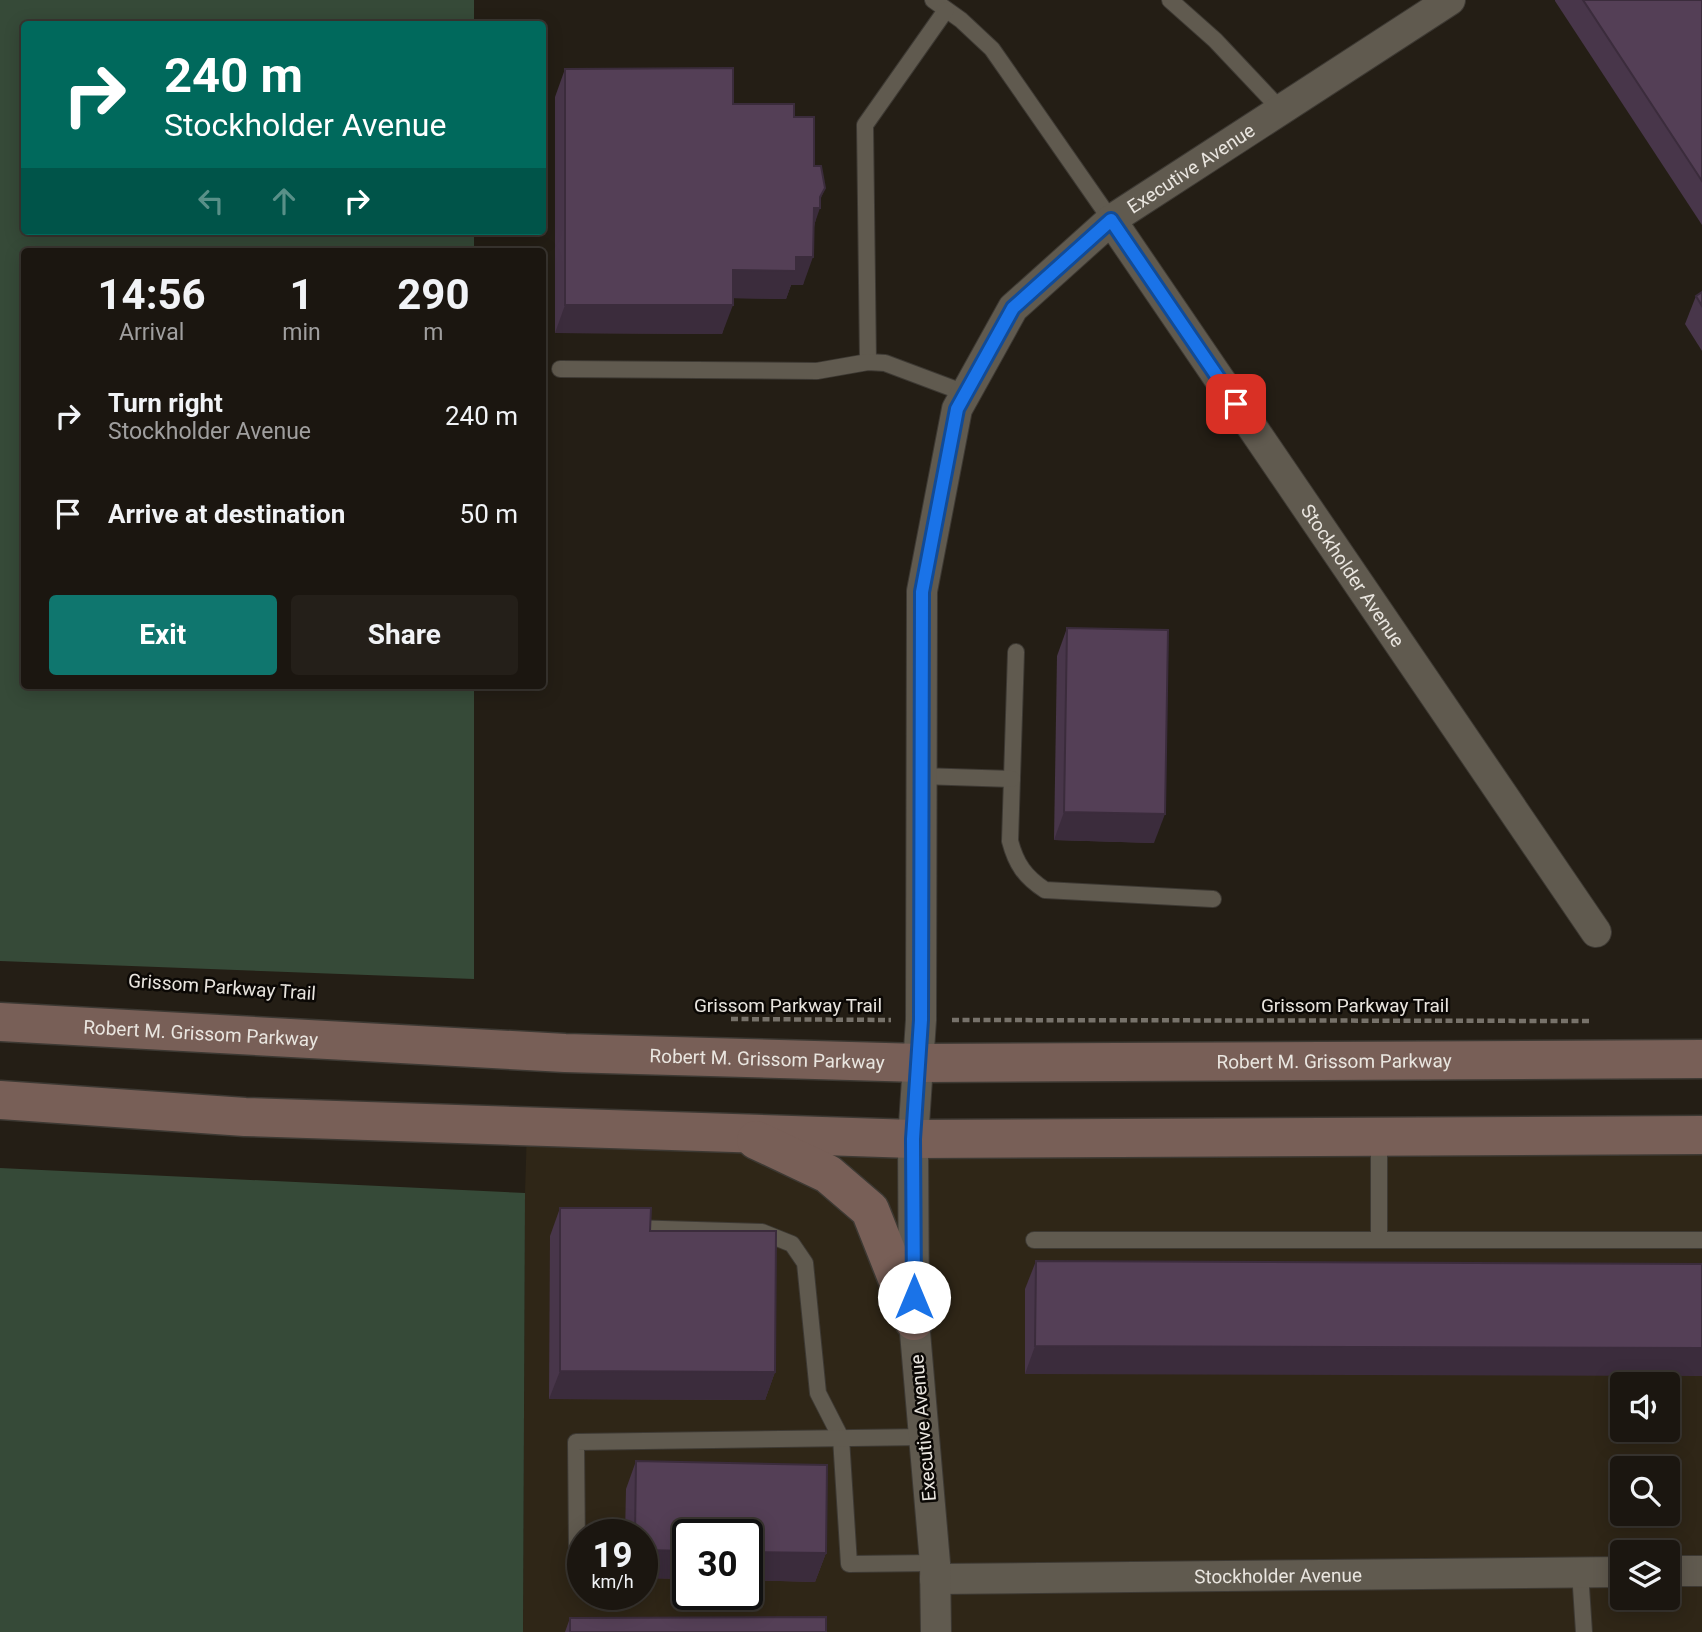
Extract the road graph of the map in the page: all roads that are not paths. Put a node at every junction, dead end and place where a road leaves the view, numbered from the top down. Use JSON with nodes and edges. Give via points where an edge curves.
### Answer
{"nodes":[{"id":1,"x":1171,"y":0,"type":"edge"},
{"id":2,"x":1450,"y":0,"type":"edge"},
{"id":3,"x":939,"y":5,"type":"edge"},
{"id":4,"x":1281,"y":110,"type":"junction"},
{"id":5,"x":1111,"y":220,"type":"junction"},
{"id":6,"x":868,"y":362,"type":"junction"},
{"id":7,"x":561,"y":369,"type":"dead end"},
{"id":8,"x":965,"y":393,"type":"junction"},
{"id":9,"x":1016,"y":652,"type":"dead end"},
{"id":10,"x":921,"y":776,"type":"junction"},
{"id":11,"x":1012,"y":779,"type":"junction"},
{"id":12,"x":1213,"y":899,"type":"dead end"},
{"id":13,"x":1596,"y":932,"type":"dead end"},
{"id":14,"x":0,"y":1022,"type":"edge"},
{"id":15,"x":1702,"y":1059,"type":"edge"},
{"id":16,"x":919,"y":1063,"type":"junction"},
{"id":17,"x":0,"y":1100,"type":"edge"},
{"id":18,"x":745,"y":1135,"type":"junction"},
{"id":19,"x":1702,"y":1135,"type":"edge"},
{"id":20,"x":1379,"y":1137,"type":"junction"},
{"id":21,"x":913,"y":1139,"type":"junction"},
{"id":22,"x":624,"y":1228,"type":"edge"},
{"id":23,"x":1034,"y":1240,"type":"dead end"},
{"id":24,"x":1379,"y":1240,"type":"junction"},
{"id":25,"x":1702,"y":1240,"type":"edge"},
{"id":26,"x":914,"y":1321,"type":"junction"},
{"id":27,"x":924,"y":1437,"type":"junction"},
{"id":28,"x":841,"y":1438,"type":"junction"},
{"id":29,"x":577,"y":1519,"type":"edge"},
{"id":30,"x":935,"y":1571,"type":"junction"},
{"id":31,"x":1680,"y":1571,"type":"edge"},
{"id":32,"x":1702,"y":1571,"type":"edge"},
{"id":33,"x":1580,"y":1572,"type":"junction"},
{"id":34,"x":1610,"y":1572,"type":"edge"},
{"id":35,"x":936,"y":1632,"type":"edge"},
{"id":36,"x":1584,"y":1632,"type":"edge"}],
"edges":[{"from":1,"to":4,"type":"lane"},
{"from":2,"to":4,"type":"street","name":"Executive Avenue"},
{"from":3,"to":5,"type":"lane","via":[[992,49]]},
{"from":3,"to":6,"type":"lane","via":[[865,125]]},
{"from":4,"to":5,"type":"street","name":"Executive Avenue"},
{"from":5,"to":8,"type":"street","name":"Executive Avenue","via":[[1013,308]]},
{"from":5,"to":13,"type":"street","name":"Stockholder Avenue"},
{"from":6,"to":7,"type":"lane","via":[[817,372]]},
{"from":6,"to":8,"type":"lane","via":[[885,363]]},
{"from":8,"to":10,"type":"street","name":"Executive Avenue","via":[[957,409],[922,592]]},
{"from":9,"to":11,"type":"lane"},
{"from":10,"to":11,"type":"lane"},
{"from":10,"to":16,"type":"street","name":"Executive Avenue"},
{"from":11,"to":12,"type":"lane","via":[[1010,841],[1016,861],[1030,881],[1045,890]]},
{"from":14,"to":16,"type":"main road","name":"Robert M. Grissom Parkway","via":[[565,1053]]},
{"from":15,"to":16,"type":"main road","name":"Robert M. Grissom Parkway"},
{"from":16,"to":21,"type":"street","name":"Executive Avenue"},
{"from":17,"to":18,"type":"main road","via":[[245,1117]]},
{"from":18,"to":21,"type":"main road"},
{"from":18,"to":26,"type":"main road","via":[[828,1174],[870,1210]]},
{"from":19,"to":20,"type":"main road"},
{"from":20,"to":21,"type":"main road"},
{"from":20,"to":24,"type":"lane"},
{"from":21,"to":26,"type":"street","name":"Executive Avenue"},
{"from":22,"to":28,"type":"lane","via":[[762,1232],[792,1244],[804,1263],[818,1393]]},
{"from":23,"to":24,"type":"lane"},
{"from":24,"to":25,"type":"lane"},
{"from":26,"to":27,"type":"street","name":"Executive Avenue"},
{"from":27,"to":28,"type":"lane"},
{"from":27,"to":30,"type":"street","name":"Executive Avenue"},
{"from":28,"to":29,"type":"lane","via":[[576,1442]]},
{"from":28,"to":30,"type":"lane","via":[[849,1564]]},
{"from":30,"to":33,"type":"street","name":"Stockholder Avenue"},
{"from":30,"to":35,"type":"street","name":"Executive Avenue"},
{"from":31,"to":32,"type":"street"},
{"from":33,"to":34,"type":"street","name":"Stockholder Avenue"},
{"from":33,"to":36,"type":"lane"}]}
